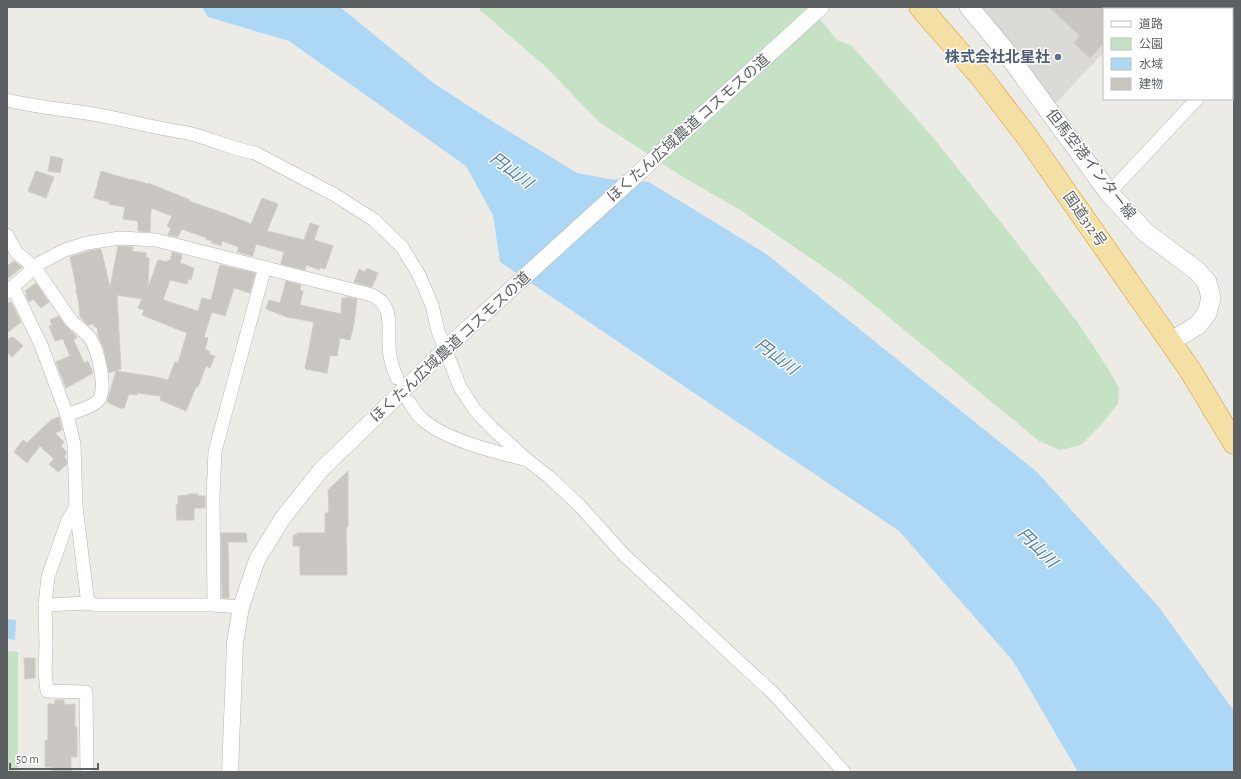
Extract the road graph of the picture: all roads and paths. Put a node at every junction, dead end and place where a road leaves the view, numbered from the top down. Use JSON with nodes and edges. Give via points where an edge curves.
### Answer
{"nodes":[{"id":1,"x":821,"y":7,"type":"edge"},
{"id":2,"x":920,"y":7,"type":"edge"},
{"id":3,"x":969,"y":7,"type":"edge"},
{"id":4,"x":7,"y":100,"type":"edge"},
{"id":5,"x":1196,"y":100,"type":"edge"},
{"id":6,"x":1109,"y":193,"type":"junction"},
{"id":7,"x":7,"y":235,"type":"edge"},
{"id":8,"x":265,"y":267,"type":"junction"},
{"id":9,"x":35,"y":268,"type":"junction"},
{"id":10,"x":10,"y":289,"type":"edge"},
{"id":11,"x":1170,"y":342,"type":"junction"},
{"id":12,"x":450,"y":345,"type":"junction"},
{"id":13,"x":397,"y":378,"type":"dead end"},
{"id":14,"x":409,"y":402,"type":"dead end"},
{"id":15,"x":67,"y":415,"type":"junction"},
{"id":16,"x":1234,"y":443,"type":"edge"},
{"id":17,"x":526,"y":459,"type":"junction"},
{"id":18,"x":76,"y":507,"type":"junction"},
{"id":19,"x":89,"y":603,"type":"junction"},
{"id":20,"x":45,"y":605,"type":"junction"},
{"id":21,"x":214,"y":605,"type":"junction"},
{"id":22,"x":242,"y":607,"type":"junction"},
{"id":23,"x":87,"y":772,"type":"edge"},
{"id":24,"x":230,"y":772,"type":"edge"},
{"id":25,"x":844,"y":772,"type":"edge"}],
"edges":[{"from":1,"to":12,"type":"street","name":"ほくたん広域農道 コスモスの道"},
{"from":2,"to":11,"type":"highway","name":"国道312号","via":[[982,78],[1028,138]]},
{"from":3,"to":6,"type":"main road","name":"但馬空港インター線"},
{"from":4,"to":12,"type":"street","via":[[103,116],[207,138],[255,154],[331,193],[374,220],[402,247],[432,306],[438,331]]},
{"from":5,"to":6,"type":"street"},
{"from":6,"to":11,"type":"main road","name":"但馬空港インター線","via":[[1146,233],[1208,282],[1211,298],[1207,313],[1198,325]]},
{"from":7,"to":9,"type":"street","via":[[16,252]]},
{"from":8,"to":9,"type":"street","via":[[156,240],[120,238],[87,243],[65,250]]},
{"from":8,"to":13,"type":"street","via":[[380,299],[388,314],[391,360]]},
{"from":8,"to":21,"type":"street","via":[[215,451]]},
{"from":9,"to":10,"type":"street"},
{"from":9,"to":15,"type":"street","via":[[70,319],[90,338],[96,350],[101,372],[102,393],[97,402]]},
{"from":10,"to":15,"type":"street","via":[[41,345]]},
{"from":11,"to":16,"type":"highway","name":"国道312号"},
{"from":12,"to":17,"type":"street","via":[[460,387],[475,410]]},
{"from":12,"to":22,"type":"street","name":"ほくたん広域農道 コスモスの道","via":[[321,470],[282,519],[257,560]]},
{"from":14,"to":17,"type":"street","via":[[422,419],[434,428],[474,444]]},
{"from":15,"to":18,"type":"street","via":[[74,444]]},
{"from":17,"to":25,"type":"street","via":[[580,506],[624,555],[775,695]]},
{"from":18,"to":19,"type":"street"},
{"from":18,"to":20,"type":"street","via":[[68,520],[48,576]]},
{"from":19,"to":20,"type":"street"},
{"from":19,"to":21,"type":"street"},
{"from":20,"to":23,"type":"street","via":[[47,691],[86,692]]},
{"from":21,"to":22,"type":"street"},
{"from":22,"to":24,"type":"street","name":"ほくたん広域農道 コスモスの道","via":[[235,643]]}]}
